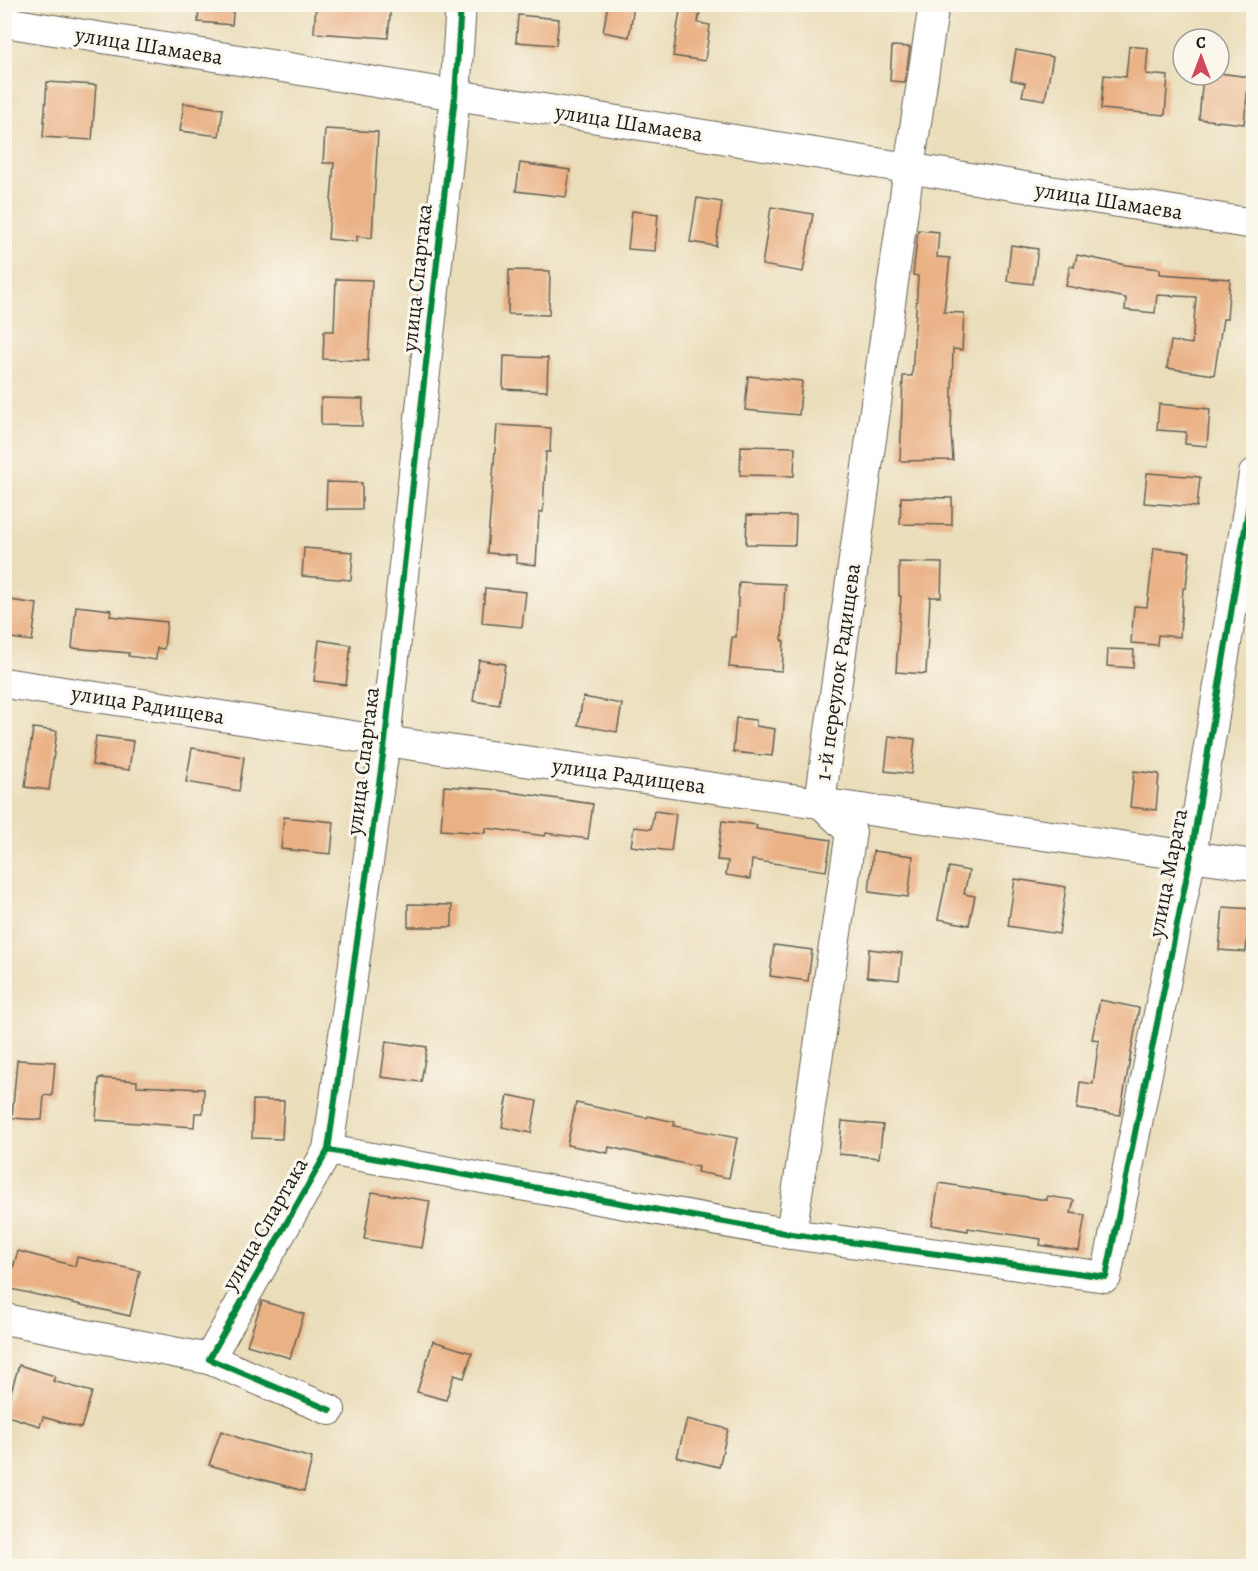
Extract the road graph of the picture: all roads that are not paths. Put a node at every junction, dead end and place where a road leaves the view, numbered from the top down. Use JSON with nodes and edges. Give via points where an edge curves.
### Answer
{"nodes":[{"id":1,"x":460,"y":4,"type":"edge"},
{"id":2,"x":934,"y":4,"type":"edge"},
{"id":3,"x":4,"y":22,"type":"edge"},
{"id":4,"x":455,"y":96,"type":"junction"},
{"id":5,"x":909,"y":168,"type":"junction"},
{"id":6,"x":1254,"y":224,"type":"edge"},
{"id":7,"x":1254,"y":474,"type":"edge"},
{"id":8,"x":4,"y":683,"type":"edge"},
{"id":9,"x":385,"y":741,"type":"junction"},
{"id":10,"x":820,"y":802,"type":"junction"},
{"id":11,"x":1191,"y":855,"type":"junction"},
{"id":12,"x":1254,"y":865,"type":"edge"},
{"id":13,"x":328,"y":1150,"type":"junction"},
{"id":14,"x":791,"y":1234,"type":"junction"},
{"id":15,"x":4,"y":1318,"type":"edge"},
{"id":16,"x":208,"y":1359,"type":"junction"},
{"id":17,"x":330,"y":1410,"type":"dead end"}],
"edges":[{"from":1,"to":4,"type":"street","name":"улица Спартака"},
{"from":2,"to":5,"type":"street","name":"1-й переулок Радищева"},
{"from":3,"to":4,"type":"street","name":"улица Шамаева"},
{"from":4,"to":5,"type":"street","name":"улица Шамаева"},
{"from":4,"to":9,"type":"street","name":"улица Спартака"},
{"from":5,"to":6,"type":"street","name":"улица Шамаева"},
{"from":5,"to":10,"type":"street","name":"1-й переулок Радищева"},
{"from":7,"to":11,"type":"street","name":"улица Марата"},
{"from":8,"to":9,"type":"street","name":"улица Радищева"},
{"from":9,"to":10,"type":"street","name":"улица Радищева"},
{"from":9,"to":13,"type":"street","name":"улица Спартака"},
{"from":10,"to":11,"type":"street","name":"улица Радищева"},
{"from":10,"to":14,"type":"street","name":"1-й переулок Радищева","via":[[851,832]]},
{"from":11,"to":12,"type":"street","name":"улица Радищева"},
{"from":11,"to":14,"type":"street","name":"улица Марата","via":[[1106,1276]]},
{"from":13,"to":14,"type":"street"},
{"from":13,"to":16,"type":"street","name":"улица Спартака"},
{"from":15,"to":16,"type":"street"},
{"from":16,"to":17,"type":"street"}]}
